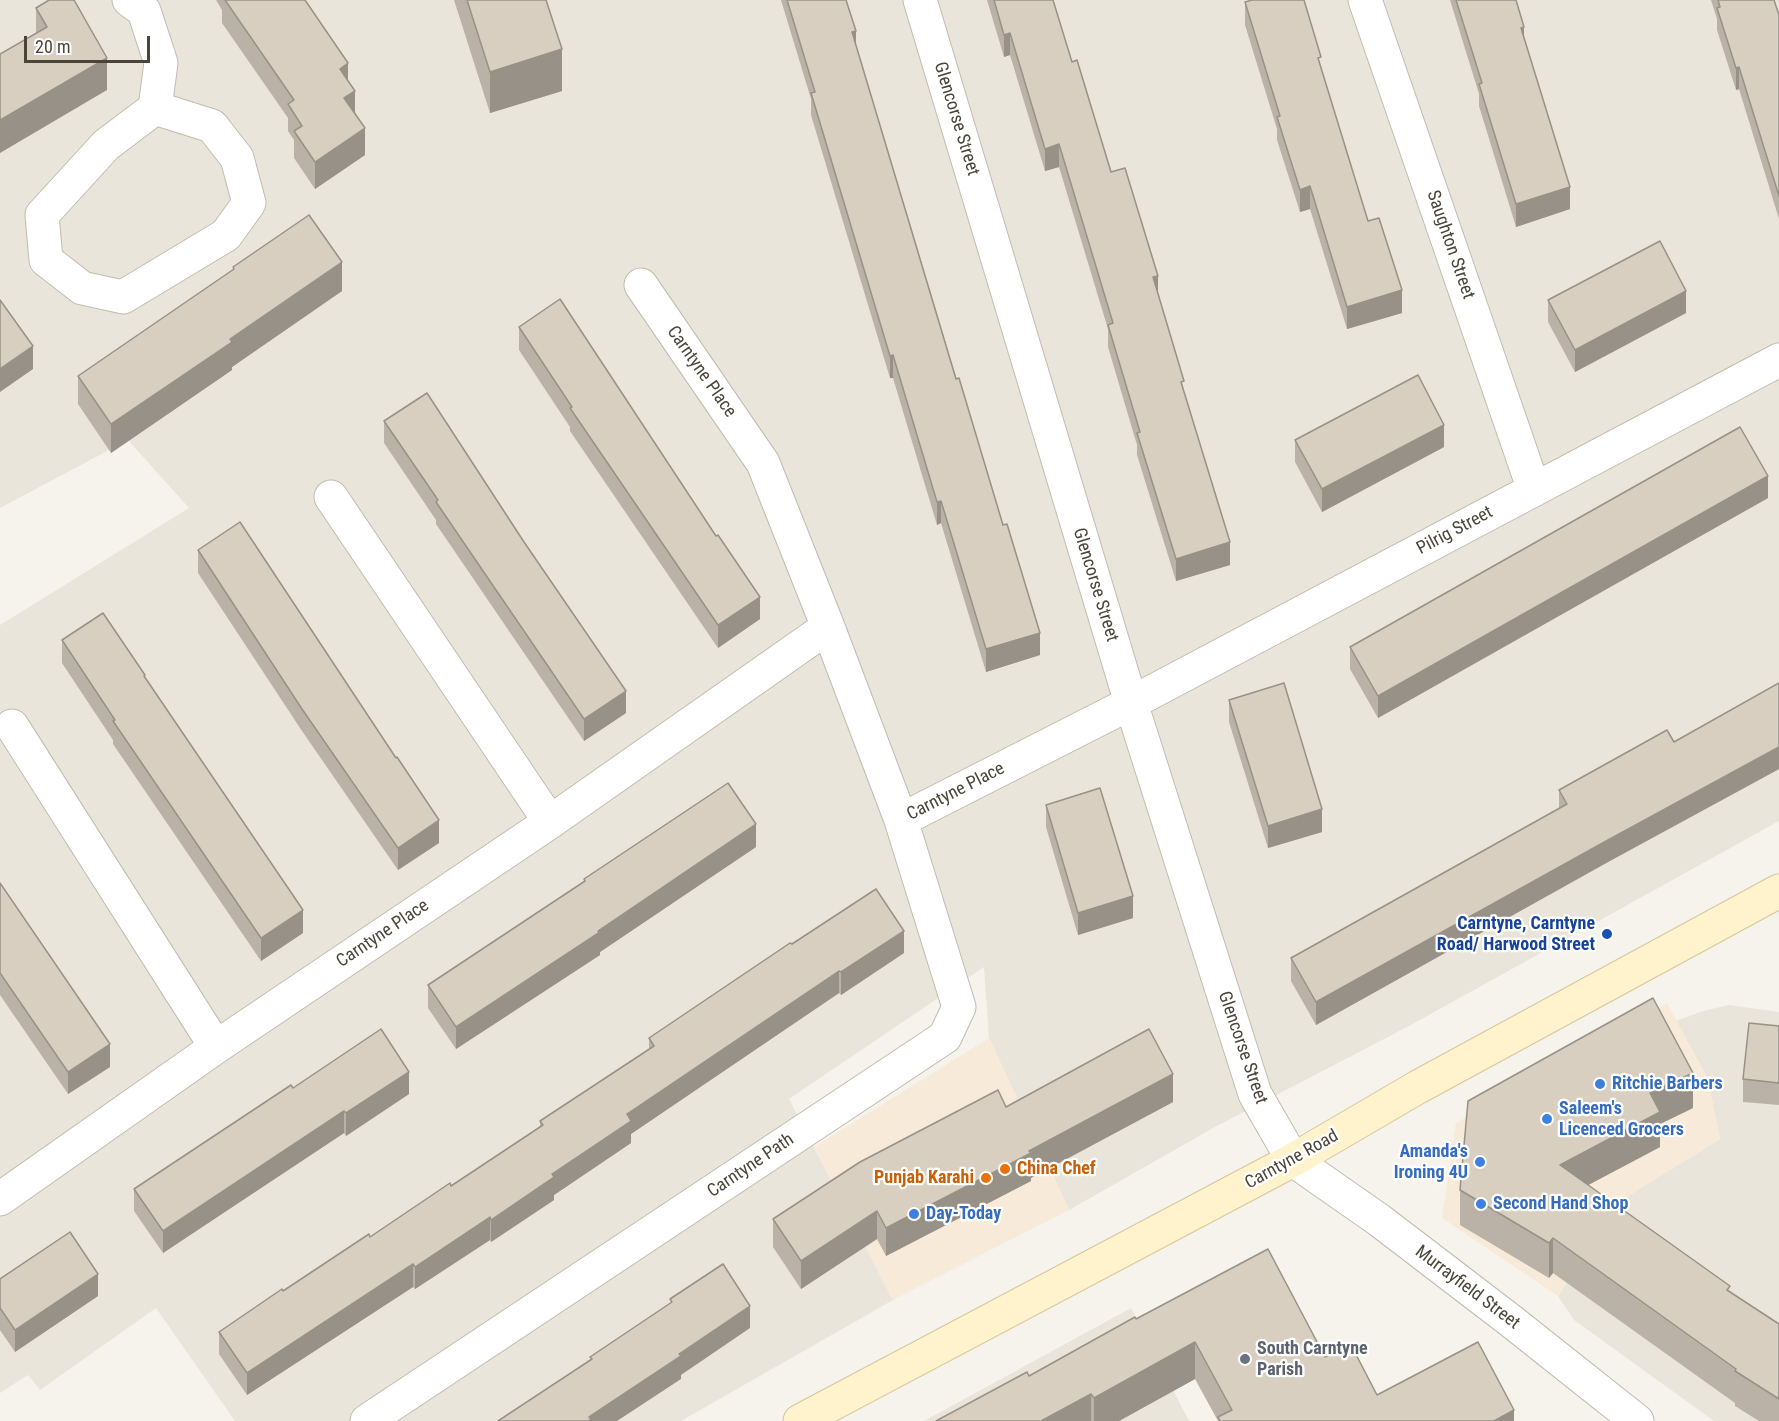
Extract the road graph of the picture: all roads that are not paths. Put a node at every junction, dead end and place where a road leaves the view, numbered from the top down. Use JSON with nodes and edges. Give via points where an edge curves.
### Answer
{"nodes":[{"id":1,"x":129,"y":0,"type":"edge"},
{"id":2,"x":920,"y":0,"type":"edge"},
{"id":3,"x":1365,"y":0,"type":"edge"},
{"id":4,"x":155,"y":108,"type":"junction"},
{"id":5,"x":640,"y":285,"type":"dead end"},
{"id":6,"x":1779,"y":360,"type":"edge"},
{"id":7,"x":1534,"y":490,"type":"junction"},
{"id":8,"x":331,"y":497,"type":"dead end"},
{"id":9,"x":828,"y":627,"type":"junction"},
{"id":10,"x":1131,"y":703,"type":"junction"},
{"id":11,"x":12,"y":726,"type":"dead end"},
{"id":12,"x":902,"y":820,"type":"junction"},
{"id":13,"x":550,"y":822,"type":"junction"},
{"id":14,"x":1779,"y":891,"type":"edge"},
{"id":15,"x":216,"y":1047,"type":"junction"},
{"id":16,"x":1293,"y":1160,"type":"junction"},
{"id":17,"x":0,"y":1199,"type":"edge"},
{"id":18,"x":367,"y":1421,"type":"edge"},
{"id":19,"x":800,"y":1421,"type":"edge"},
{"id":20,"x":1637,"y":1421,"type":"edge"}],
"edges":[{"from":1,"to":4,"type":"street","via":[[144,11],[161,63]]},
{"from":2,"to":10,"type":"street","name":"Glencorse Street"},
{"from":3,"to":7,"type":"street","name":"Saughton Street"},
{"from":4,"to":4,"type":"street","via":[[212,126],[237,158],[249,203],[226,235],[123,297],[82,288],[46,260],[42,215],[106,145]]},
{"from":5,"to":9,"type":"street","name":"Carntyne Place","via":[[763,463]]},
{"from":6,"to":7,"type":"street","name":"Pilrig Street"},
{"from":7,"to":10,"type":"street","name":"Pilrig Street"},
{"from":8,"to":13,"type":"street"},
{"from":9,"to":12,"type":"street","name":"Carntyne Place"},
{"from":9,"to":13,"type":"street","name":"Carntyne Place"},
{"from":10,"to":12,"type":"street","name":"Carntyne Place"},
{"from":10,"to":16,"type":"street","name":"Glencorse Street","via":[[1255,1094]]},
{"from":11,"to":15,"type":"street"},
{"from":12,"to":18,"type":"street","name":"Carntyne Path","via":[[959,1007],[945,1037]]},
{"from":13,"to":15,"type":"street","name":"Carntyne Place"},
{"from":14,"to":16,"type":"street","name":"Carntyne Road","via":[[1418,1087]]},
{"from":15,"to":17,"type":"street","name":"Carntyne Place"},
{"from":16,"to":19,"type":"street","name":"Carntyne Road"},
{"from":16,"to":20,"type":"street","name":"Murrayfield Street","via":[[1417,1249]]}]}
